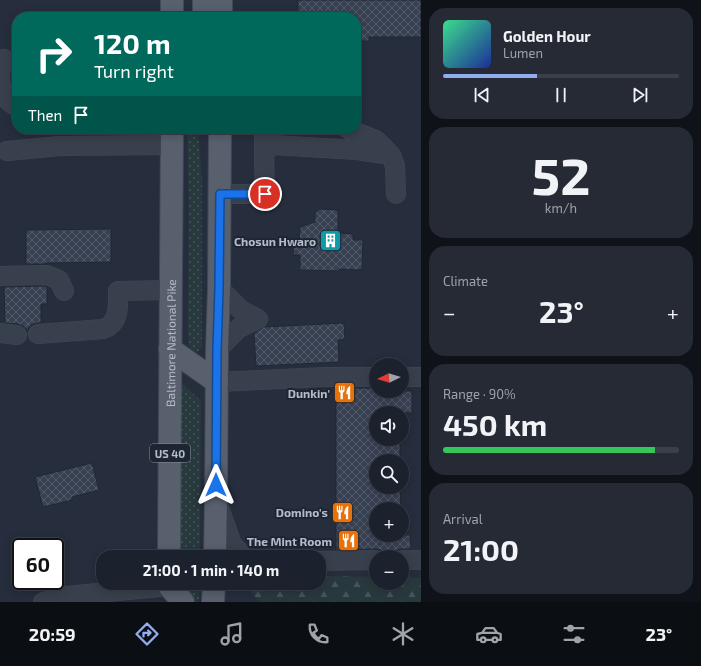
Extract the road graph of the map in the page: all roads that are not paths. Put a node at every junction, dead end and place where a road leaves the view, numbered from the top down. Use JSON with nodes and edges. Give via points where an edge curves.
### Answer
{"nodes":[{"id":1,"x":172,"y":0,"type":"edge"},
{"id":2,"x":204,"y":0,"type":"edge"},
{"id":3,"x":221,"y":0,"type":"edge"},
{"id":4,"x":172,"y":12,"type":"edge"},
{"id":5,"x":204,"y":12,"type":"edge"},
{"id":6,"x":221,"y":12,"type":"edge"},
{"id":7,"x":4,"y":59,"type":"dead end"},
{"id":8,"x":0,"y":77,"type":"edge"},
{"id":9,"x":0,"y":83,"type":"edge"},
{"id":10,"x":12,"y":104,"type":"edge"},
{"id":11,"x":207,"y":134,"type":"edge"},
{"id":12,"x":220,"y":134,"type":"edge"},
{"id":13,"x":264,"y":134,"type":"edge"},
{"id":14,"x":361,"y":134,"type":"edge"},
{"id":15,"x":172,"y":137,"type":"edge"},
{"id":16,"x":3,"y":146,"type":"edge"},
{"id":17,"x":264,"y":152,"type":"junction"},
{"id":18,"x":391,"y":155,"type":"junction"},
{"id":19,"x":220,"y":194,"type":"junction"},
{"id":20,"x":396,"y":194,"type":"dead end"},
{"id":21,"x":0,"y":276,"type":"edge"},
{"id":22,"x":219,"y":288,"type":"junction"},
{"id":23,"x":171,"y":290,"type":"junction"},
{"id":24,"x":64,"y":291,"type":"dead end"},
{"id":25,"x":38,"y":334,"type":"dead end"},
{"id":26,"x":170,"y":349,"type":"junction"},
{"id":27,"x":217,"y":350,"type":"junction"},
{"id":28,"x":369,"y":377,"type":"edge"},
{"id":29,"x":217,"y":382,"type":"junction"},
{"id":30,"x":216,"y":500,"type":"junction"},
{"id":31,"x":169,"y":550,"type":"edge"},
{"id":32,"x":214,"y":550,"type":"edge"},
{"id":33,"x":237,"y":550,"type":"edge"},
{"id":34,"x":369,"y":560,"type":"edge"},
{"id":35,"x":409,"y":560,"type":"edge"},
{"id":36,"x":421,"y":560,"type":"edge"},
{"id":37,"x":326,"y":561,"type":"edge"},
{"id":38,"x":172,"y":593,"type":"edge"},
{"id":39,"x":44,"y":602,"type":"edge"}],
"edges":[{"from":1,"to":4,"type":"main road"},
{"from":2,"to":5,"type":"main road"},
{"from":3,"to":6,"type":"main road"},
{"from":7,"to":8,"type":"street"},
{"from":9,"to":10,"type":"street","via":[[3,93]]},
{"from":11,"to":19,"type":"main road"},
{"from":12,"to":19,"type":"main road"},
{"from":13,"to":17,"type":"street"},
{"from":14,"to":18,"type":"street","via":[[376,140]]},
{"from":15,"to":16,"type":"street","via":[[60,146],[36,140]]},
{"from":15,"to":23,"type":"main road","name":"Baltimore National Pike","number":"US 40"},
{"from":17,"to":18,"type":"street","via":[[274,145],[357,150]]},
{"from":17,"to":19,"type":"street","via":[[265,194]]},
{"from":18,"to":20,"type":"street","via":[[395,166]]},
{"from":19,"to":22,"type":"main road"},
{"from":21,"to":24,"type":"street","via":[[47,275],[59,280]]},
{"from":22,"to":27,"type":"main road"},
{"from":22,"to":27,"type":"street","via":[[241,310],[258,318],[239,328]]},
{"from":23,"to":25,"type":"street","via":[[118,291],[116,318],[110,326],[103,329]]},
{"from":23,"to":26,"type":"main road","name":"Baltimore National Pike","number":"US 40"},
{"from":26,"to":29,"type":"main road"},
{"from":26,"to":31,"type":"main road","name":"Baltimore National Pike","number":"US 40"},
{"from":27,"to":29,"type":"main road"},
{"from":28,"to":29,"type":"street"},
{"from":29,"to":30,"type":"main road"},
{"from":30,"to":32,"type":"main road"},
{"from":30,"to":33,"type":"street","via":[[232,544]]},
{"from":34,"to":37,"type":"street"},
{"from":35,"to":36,"type":"street"},
{"from":38,"to":39,"type":"street","via":[[67,596]]}]}
